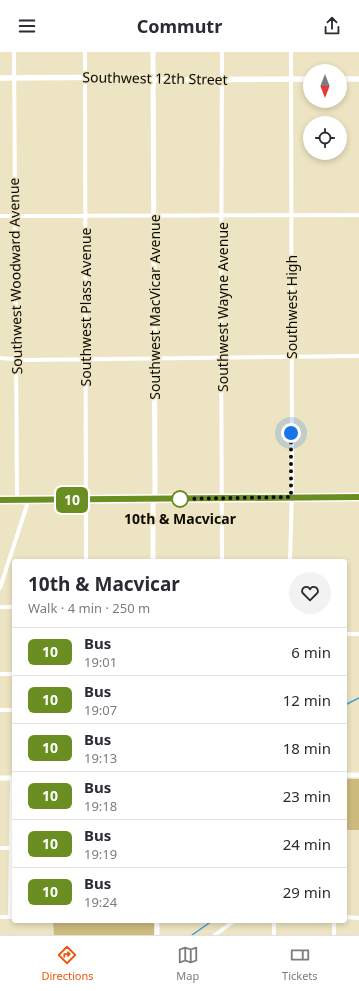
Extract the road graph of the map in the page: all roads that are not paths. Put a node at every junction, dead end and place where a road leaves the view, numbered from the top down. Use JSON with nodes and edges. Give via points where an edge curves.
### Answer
{"nodes":[{"id":1,"x":14,"y":52,"type":"edge"},
{"id":2,"x":85,"y":52,"type":"edge"},
{"id":3,"x":153,"y":52,"type":"edge"},
{"id":4,"x":222,"y":52,"type":"edge"},
{"id":5,"x":291,"y":52,"type":"edge"},
{"id":6,"x":85,"y":77,"type":"junction"},
{"id":7,"x":0,"y":78,"type":"edge"},
{"id":8,"x":14,"y":78,"type":"junction"},
{"id":9,"x":154,"y":79,"type":"junction"},
{"id":10,"x":222,"y":79,"type":"junction"},
{"id":11,"x":291,"y":79,"type":"junction"},
{"id":12,"x":303,"y":79,"type":"edge"},
{"id":13,"x":347,"y":79,"type":"edge"},
{"id":14,"x":359,"y":79,"type":"edge"},
{"id":15,"x":85,"y":215,"type":"junction"},
{"id":16,"x":154,"y":215,"type":"junction"},
{"id":17,"x":291,"y":215,"type":"junction"},
{"id":18,"x":359,"y":215,"type":"edge"},
{"id":19,"x":0,"y":216,"type":"edge"},
{"id":20,"x":15,"y":216,"type":"junction"},
{"id":21,"x":222,"y":216,"type":"junction"},
{"id":22,"x":291,"y":356,"type":"junction"},
{"id":23,"x":359,"y":356,"type":"edge"},
{"id":24,"x":221,"y":357,"type":"junction"},
{"id":25,"x":0,"y":358,"type":"edge"},
{"id":26,"x":85,"y":358,"type":"junction"},
{"id":27,"x":154,"y":358,"type":"junction"},
{"id":28,"x":16,"y":359,"type":"junction"},
{"id":29,"x":291,"y":497,"type":"junction"},
{"id":30,"x":359,"y":497,"type":"edge"},
{"id":31,"x":222,"y":498,"type":"junction"},
{"id":32,"x":154,"y":499,"type":"junction"},
{"id":33,"x":0,"y":500,"type":"edge"},
{"id":34,"x":17,"y":500,"type":"junction"},
{"id":35,"x":27,"y":500,"type":"junction"},
{"id":36,"x":86,"y":500,"type":"junction"},
{"id":37,"x":86,"y":559,"type":"edge"},
{"id":38,"x":153,"y":559,"type":"edge"},
{"id":39,"x":222,"y":559,"type":"edge"},
{"id":40,"x":290,"y":559,"type":"edge"},
{"id":41,"x":0,"y":588,"type":"edge"},
{"id":42,"x":0,"y":607,"type":"edge"},
{"id":43,"x":12,"y":607,"type":"edge"},
{"id":44,"x":347,"y":634,"type":"edge"},
{"id":45,"x":359,"y":634,"type":"edge"},
{"id":46,"x":0,"y":674,"type":"edge"},
{"id":47,"x":12,"y":674,"type":"edge"},
{"id":48,"x":0,"y":710,"type":"edge"},
{"id":49,"x":12,"y":710,"type":"edge"},
{"id":50,"x":347,"y":775,"type":"edge"},
{"id":51,"x":359,"y":775,"type":"edge"},
{"id":52,"x":0,"y":778,"type":"edge"},
{"id":53,"x":12,"y":778,"type":"edge"},
{"id":54,"x":12,"y":813,"type":"edge"},
{"id":55,"x":0,"y":848,"type":"edge"},
{"id":56,"x":11,"y":848,"type":"junction"},
{"id":57,"x":0,"y":917,"type":"edge"},
{"id":58,"x":12,"y":917,"type":"edge"},
{"id":59,"x":347,"y":918,"type":"edge"},
{"id":60,"x":359,"y":918,"type":"edge"},
{"id":61,"x":157,"y":923,"type":"edge"},
{"id":62,"x":231,"y":923,"type":"edge"},
{"id":63,"x":274,"y":923,"type":"edge"},
{"id":64,"x":334,"y":923,"type":"edge"},
{"id":65,"x":157,"y":935,"type":"edge"},
{"id":66,"x":216,"y":935,"type":"edge"},
{"id":67,"x":274,"y":935,"type":"edge"},
{"id":68,"x":334,"y":935,"type":"edge"}],
"edges":[{"from":1,"to":8,"type":"street","name":"Southwest Woodward Avenue"},
{"from":2,"to":6,"type":"street","name":"Southwest Plass Avenue"},
{"from":3,"to":9,"type":"street","name":"Southwest MacVicar Avenue"},
{"from":4,"to":10,"type":"street","name":"Southwest Wayne Avenue"},
{"from":5,"to":11,"type":"street","name":"Southwest High"},
{"from":6,"to":8,"type":"main road","name":"Southwest 12th Street"},
{"from":6,"to":9,"type":"main road","name":"Southwest 12th Street"},
{"from":6,"to":15,"type":"street","name":"Southwest Plass Avenue"},
{"from":7,"to":8,"type":"main road","name":"Southwest 12th Street"},
{"from":8,"to":20,"type":"street","name":"Southwest Woodward Avenue"},
{"from":9,"to":10,"type":"main road","name":"Southwest 12th Street"},
{"from":9,"to":16,"type":"street","name":"Southwest MacVicar Avenue"},
{"from":10,"to":11,"type":"main road","name":"Southwest 12th Street"},
{"from":10,"to":21,"type":"street","name":"Southwest Wayne Avenue"},
{"from":11,"to":12,"type":"main road","name":"Southwest 12th Street"},
{"from":11,"to":17,"type":"street","name":"Southwest High"},
{"from":13,"to":14,"type":"main road"},
{"from":15,"to":16,"type":"street"},
{"from":15,"to":20,"type":"street"},
{"from":15,"to":26,"type":"street","name":"Southwest Plass Avenue"},
{"from":16,"to":21,"type":"street"},
{"from":16,"to":27,"type":"street","name":"Southwest MacVicar Avenue"},
{"from":17,"to":18,"type":"street"},
{"from":17,"to":21,"type":"street"},
{"from":17,"to":22,"type":"street","name":"Southwest High"},
{"from":19,"to":20,"type":"street"},
{"from":20,"to":28,"type":"street","name":"Southwest Woodward Avenue"},
{"from":21,"to":24,"type":"street","name":"Southwest Wayne Avenue"},
{"from":22,"to":23,"type":"street"},
{"from":22,"to":24,"type":"street"},
{"from":22,"to":29,"type":"street","name":"Southwest High"},
{"from":24,"to":27,"type":"street"},
{"from":24,"to":31,"type":"street","name":"Southwest Wayne Avenue"},
{"from":25,"to":28,"type":"street"},
{"from":26,"to":27,"type":"street"},
{"from":26,"to":28,"type":"street"},
{"from":26,"to":36,"type":"street","name":"Southwest Plass Avenue"},
{"from":27,"to":32,"type":"street","name":"Southwest MacVicar Avenue"},
{"from":28,"to":34,"type":"street","name":"Southwest Woodward Avenue"},
{"from":29,"to":30,"type":"main road"},
{"from":29,"to":31,"type":"main road"},
{"from":29,"to":40,"type":"street","name":"Southwest High"},
{"from":31,"to":32,"type":"main road"},
{"from":31,"to":39,"type":"street","name":"Southwest Wayne Avenue"},
{"from":32,"to":36,"type":"main road"},
{"from":32,"to":38,"type":"street","name":"Southwest MacVicar Avenue"},
{"from":33,"to":34,"type":"main road"},
{"from":34,"to":35,"type":"main road"},
{"from":35,"to":36,"type":"main road"},
{"from":35,"to":41,"type":"street"},
{"from":36,"to":37,"type":"street","name":"Southwest Plass Avenue"},
{"from":42,"to":43,"type":"street"},
{"from":44,"to":45,"type":"street"},
{"from":46,"to":47,"type":"street"},
{"from":48,"to":49,"type":"street"},
{"from":50,"to":51,"type":"street"},
{"from":52,"to":53,"type":"street"},
{"from":54,"to":56,"type":"street"},
{"from":55,"to":56,"type":"street"},
{"from":56,"to":58,"type":"street"},
{"from":57,"to":58,"type":"street"},
{"from":59,"to":60,"type":"street"},
{"from":61,"to":65,"type":"street"},
{"from":62,"to":66,"type":"street"},
{"from":63,"to":67,"type":"street"},
{"from":64,"to":68,"type":"street"}]}
